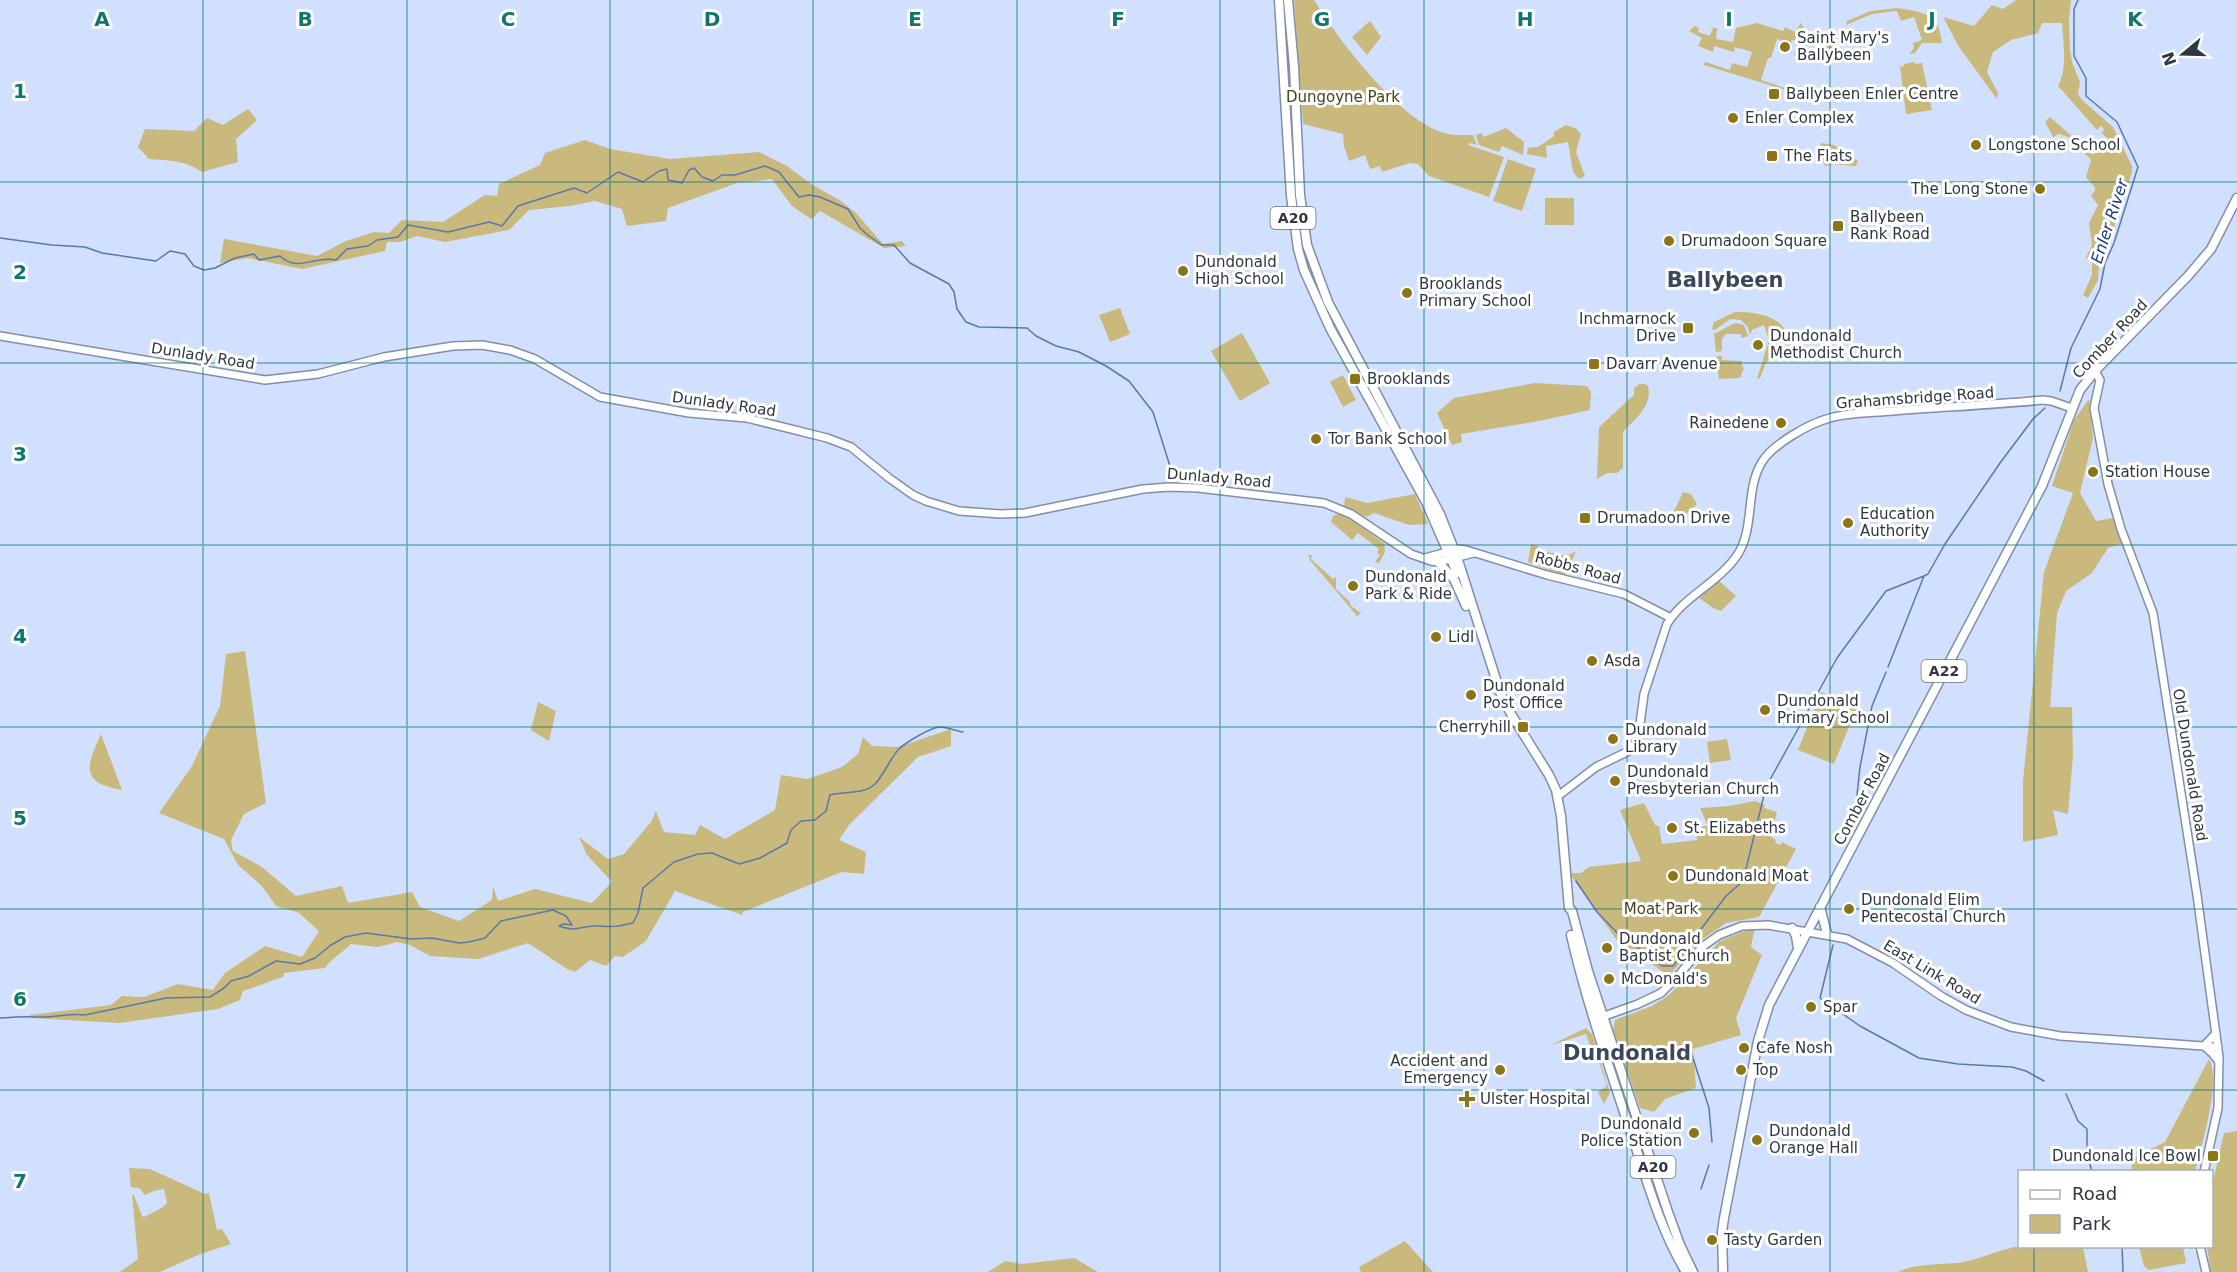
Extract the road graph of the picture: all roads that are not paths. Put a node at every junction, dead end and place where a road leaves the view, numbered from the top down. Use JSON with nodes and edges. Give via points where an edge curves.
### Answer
{"nodes":[{"id":1,"x":1279,"y":0,"type":"edge"},
{"id":2,"x":1288,"y":0,"type":"edge"},
{"id":3,"x":2237,"y":198,"type":"edge"},
{"id":4,"x":0,"y":336,"type":"edge"},
{"id":5,"x":2095,"y":371,"type":"junction"},
{"id":6,"x":2072,"y":408,"type":"junction"},
{"id":7,"x":1453,"y":554,"type":"junction"},
{"id":8,"x":1424,"y":558,"type":"junction"},
{"id":9,"x":1438,"y":562,"type":"junction"},
{"id":10,"x":1671,"y":618,"type":"junction"},
{"id":11,"x":1479,"y":629,"type":"junction"},
{"id":12,"x":1558,"y":796,"type":"junction"},
{"id":13,"x":1820,"y":906,"type":"junction"},
{"id":14,"x":1569,"y":908,"type":"junction"},
{"id":15,"x":1792,"y":928,"type":"junction"},
{"id":16,"x":1806,"y":930,"type":"junction"},
{"id":17,"x":1827,"y":934,"type":"junction"},
{"id":18,"x":1798,"y":948,"type":"junction"},
{"id":19,"x":1589,"y":975,"type":"junction"},
{"id":20,"x":1618,"y":1010,"type":"junction"},
{"id":21,"x":1598,"y":1018,"type":"junction"},
{"id":22,"x":2216,"y":1033,"type":"junction"},
{"id":23,"x":2204,"y":1046,"type":"junction"},
{"id":24,"x":2218,"y":1047,"type":"junction"},
{"id":25,"x":2220,"y":1065,"type":"junction"},
{"id":26,"x":2204,"y":1170,"type":"edge"},
{"id":27,"x":2200,"y":1248,"type":"edge"},
{"id":28,"x":1686,"y":1272,"type":"edge"},
{"id":29,"x":1693,"y":1272,"type":"edge"},
{"id":30,"x":1723,"y":1272,"type":"edge"},
{"id":31,"x":2206,"y":1272,"type":"edge"}],
"edges":[{"from":1,"to":7,"type":"highway","number":"A20","via":[[1291,196],[1304,270],[1325,317]]},
{"from":2,"to":7,"type":"highway","number":"A20","via":[[1300,195],[1307,245],[1320,284],[1433,499]]},
{"from":3,"to":5,"type":"highway","name":"Comber Road","number":"A22","via":[[2211,249]]},
{"from":4,"to":8,"type":"street","name":"Dunlady Road","via":[[265,380],[318,374],[384,357],[482,345],[535,359],[600,397],[688,413],[747,418],[827,438],[851,447],[913,495],[959,511],[1025,513],[1143,489],[1198,488],[1324,503],[1351,514]]},
{"from":5,"to":6,"type":"highway","name":"Comber Road","number":"A22"},
{"from":5,"to":22,"type":"street","name":"Old Dundonald Road","via":[[2100,380],[2094,408],[2108,484],[2153,613]]},
{"from":6,"to":10,"type":"street","name":"Grahamsbridge Road","via":[[2043,400],[1848,414],[1816,423],[1769,453],[1757,472],[1739,552]]},
{"from":6,"to":13,"type":"highway","name":"Comber Road","number":"A22","via":[[2042,486]]},
{"from":7,"to":8,"type":"street"},
{"from":7,"to":9,"type":"street"},
{"from":7,"to":10,"type":"street","name":"Robbs Road","via":[[1461,549],[1624,594]]},
{"from":7,"to":11,"type":"highway","number":"A20"},
{"from":8,"to":9,"type":"street","name":"Dunlady Road"},
{"from":9,"to":11,"type":"highway","via":[[1455,579],[1472,623]]},
{"from":10,"to":12,"type":"street","via":[[1644,694],[1636,745],[1596,767]]},
{"from":11,"to":12,"type":"highway","number":"A20","via":[[1506,704]]},
{"from":12,"to":14,"type":"highway","number":"A20"},
{"from":13,"to":16,"type":"highway","name":"Comber Road","number":"A22"},
{"from":13,"to":17,"type":"highway"},
{"from":14,"to":19,"type":"highway","number":"A20"},
{"from":14,"to":21,"type":"highway","number":"A20","via":[[1570,930]]},
{"from":15,"to":16,"type":"street","name":"East Link Road"},
{"from":15,"to":18,"type":"highway"},
{"from":15,"to":20,"type":"street","name":"East Link Road","via":[[1755,925],[1726,932],[1702,947],[1661,993]]},
{"from":16,"to":17,"type":"street","name":"East Link Road"},
{"from":16,"to":18,"type":"highway","name":"Comber Road","number":"A22"},
{"from":17,"to":23,"type":"street","name":"East Link Road","via":[[1847,939],[1966,1010],[2011,1028],[2047,1035]]},
{"from":18,"to":30,"type":"highway","name":"Comber Road","number":"A22","via":[[1768,1007],[1758,1041],[1722,1232]]},
{"from":19,"to":20,"type":"street","via":[[1604,1005]]},
{"from":19,"to":21,"type":"highway","number":"A20"},
{"from":20,"to":21,"type":"street","name":"East Link Road"},
{"from":21,"to":28,"type":"highway","number":"A20","via":[[1611,1073],[1659,1215]]},
{"from":21,"to":29,"type":"highway","number":"A20","via":[[1675,1233]]},
{"from":22,"to":23,"type":"street"},
{"from":22,"to":24,"type":"street","name":"Old Dundonald Road"},
{"from":23,"to":24,"type":"street","name":"East Link Road"},
{"from":23,"to":25,"type":"street"},
{"from":24,"to":25,"type":"street","name":"Old Dundonald Road"},
{"from":25,"to":26,"type":"street","name":"Old Dundonald Road","via":[[2218,1108]]},
{"from":27,"to":31,"type":"street"}]}
